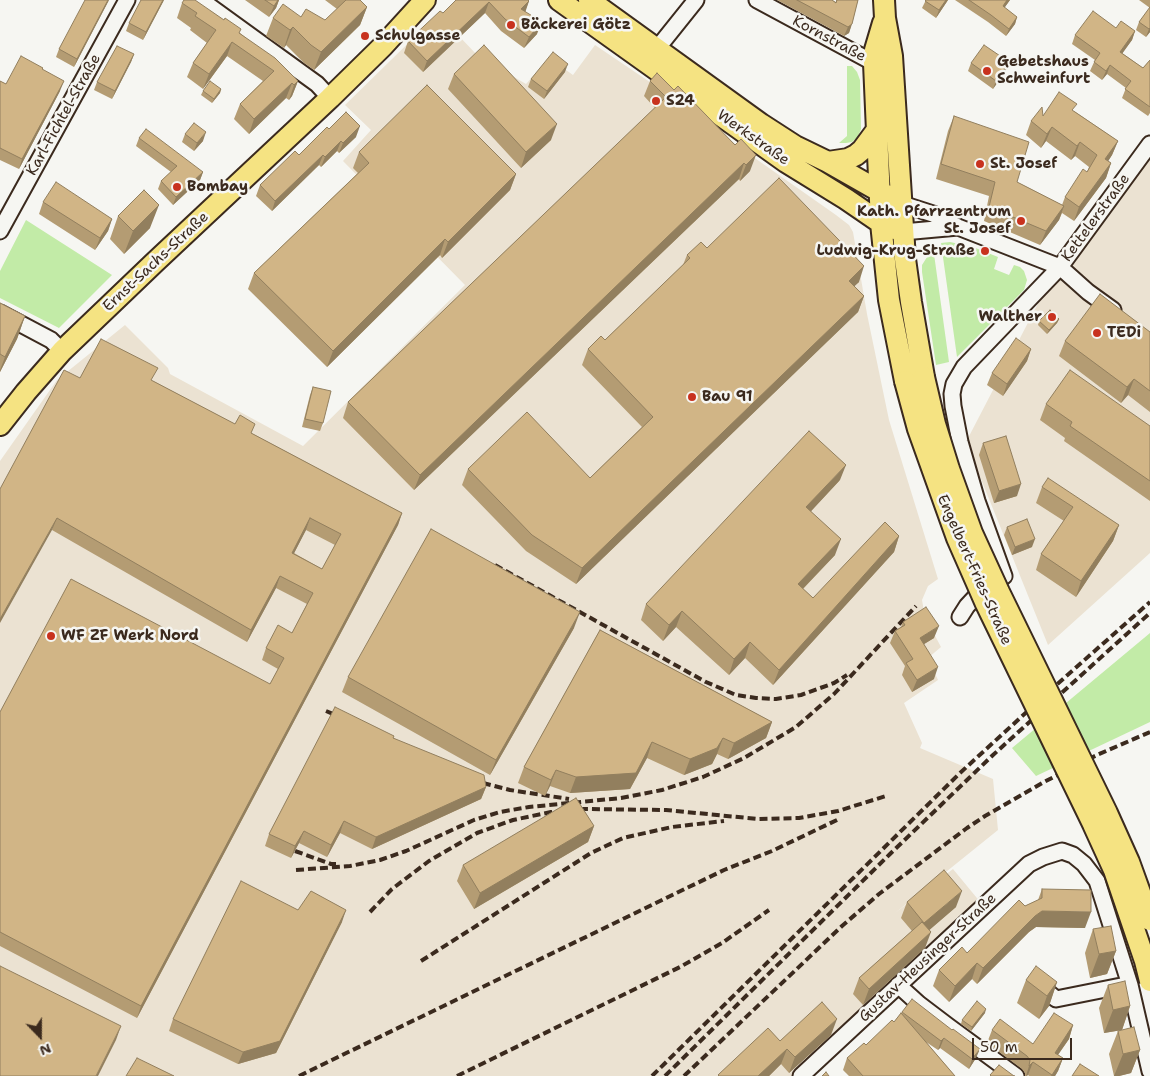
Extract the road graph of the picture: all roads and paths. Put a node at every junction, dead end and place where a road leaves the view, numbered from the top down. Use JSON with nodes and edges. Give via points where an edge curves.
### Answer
{"nodes":[{"id":1,"x":127,"y":0,"type":"edge"},
{"id":2,"x":201,"y":0,"type":"edge"},
{"id":3,"x":425,"y":0,"type":"edge"},
{"id":4,"x":559,"y":0,"type":"edge"},
{"id":5,"x":589,"y":0,"type":"edge"},
{"id":6,"x":696,"y":0,"type":"edge"},
{"id":7,"x":757,"y":0,"type":"edge"},
{"id":8,"x":885,"y":9,"type":"edge"},
{"id":9,"x":656,"y":50,"type":"junction"},
{"id":10,"x":874,"y":64,"type":"junction"},
{"id":11,"x":330,"y":98,"type":"junction"},
{"id":12,"x":876,"y":131,"type":"junction"},
{"id":13,"x":1150,"y":144,"type":"edge"},
{"id":14,"x":828,"y":162,"type":"junction"},
{"id":15,"x":880,"y":192,"type":"junction"},
{"id":16,"x":902,"y":204,"type":"junction"},
{"id":17,"x":881,"y":223,"type":"junction"},
{"id":18,"x":958,"y":227,"type":"junction"},
{"id":19,"x":0,"y":231,"type":"edge"},
{"id":20,"x":903,"y":232,"type":"junction"},
{"id":21,"x":1060,"y":267,"type":"junction"},
{"id":22,"x":0,"y":313,"type":"edge"},
{"id":23,"x":1127,"y":320,"type":"edge"},
{"id":24,"x":62,"y":351,"type":"junction"},
{"id":25,"x":914,"y":379,"type":"junction"},
{"id":26,"x":0,"y":425,"type":"edge"},
{"id":27,"x":960,"y":616,"type":"dead end"},
{"id":28,"x":1150,"y":920,"type":"edge"},
{"id":29,"x":1034,"y":981,"type":"edge"},
{"id":30,"x":1150,"y":981,"type":"edge"},
{"id":31,"x":898,"y":984,"type":"junction"},
{"id":32,"x":1130,"y":985,"type":"junction"},
{"id":33,"x":1150,"y":1071,"type":"edge"},
{"id":34,"x":801,"y":1076,"type":"edge"},
{"id":35,"x":1016,"y":1076,"type":"edge"}],
"edges":[{"from":1,"to":19,"type":"street","name":"Karl-Fichtel-Straße"},
{"from":2,"to":11,"type":"street","via":[[317,84]]},
{"from":3,"to":11,"type":"main road","name":"Ernst-Sachs-Straße"},
{"from":4,"to":17,"type":"main road","name":"Werkstraße","via":[[751,138]]},
{"from":5,"to":9,"type":"main road","name":"Werkstraße"},
{"from":6,"to":9,"type":"street"},
{"from":7,"to":10,"type":"street","name":"Kornstraße"},
{"from":8,"to":10,"type":"main road","name":"Engelbert-Fries-Straße"},
{"from":8,"to":16,"type":"main road","name":"Engelbert-Fries-Straße","via":[[892,56]]},
{"from":9,"to":14,"type":"main road","name":"Werkstraße","via":[[795,146]]},
{"from":10,"to":12,"type":"main road","name":"Engelbert-Fries-Straße"},
{"from":11,"to":24,"type":"main road","name":"Ernst-Sachs-Straße"},
{"from":12,"to":14,"type":"main road","via":[[856,155]]},
{"from":12,"to":15,"type":"main road","name":"Engelbert-Fries-Straße"},
{"from":13,"to":21,"type":"street","name":"Kettelerstraße"},
{"from":14,"to":15,"type":"main road","name":"Werkstraße"},
{"from":15,"to":16,"type":"main road","name":"Werkstraße"},
{"from":15,"to":17,"type":"main road","name":"Engelbert-Fries-Straße"},
{"from":16,"to":18,"type":"street","name":"Kettelerstraße","via":[[933,214]]},
{"from":16,"to":20,"type":"main road","name":"Engelbert-Fries-Straße"},
{"from":17,"to":20,"type":"main road","name":"Werkstraße"},
{"from":17,"to":25,"type":"main road","name":"Engelbert-Fries-Straße","via":[[889,300]]},
{"from":18,"to":20,"type":"street","name":"Kettelerstraße"},
{"from":18,"to":21,"type":"street","name":"Kettelerstraße"},
{"from":20,"to":25,"type":"main road","name":"Engelbert-Fries-Straße","via":[[911,302]]},
{"from":21,"to":23,"type":"street","name":"Kettelerstraße"},
{"from":21,"to":27,"type":"street","via":[[964,367],[954,384],[953,406],[960,442],[1004,576],[980,592]]},
{"from":22,"to":24,"type":"street","via":[[51,340]]},
{"from":24,"to":26,"type":"main road","name":"Ernst-Sachs-Straße"},
{"from":25,"to":28,"type":"main road","name":"Engelbert-Fries-Straße","bridge":true,"via":[[935,424],[972,533],[1107,813]]},
{"from":25,"to":30,"type":"main road","name":"Engelbert-Fries-Straße","bridge":true,"via":[[918,429],[957,538],[1117,879]]},
{"from":29,"to":32,"type":"street","via":[[1056,999]]},
{"from":31,"to":32,"type":"street","name":"Gustav-Heusinger-Straße","via":[[1029,864],[1062,851],[1084,864],[1097,881]]},
{"from":31,"to":34,"type":"street","name":"Gustav-Heusinger-Straße","via":[[819,1068]]},
{"from":31,"to":35,"type":"street"},
{"from":32,"to":33,"type":"street"}]}
